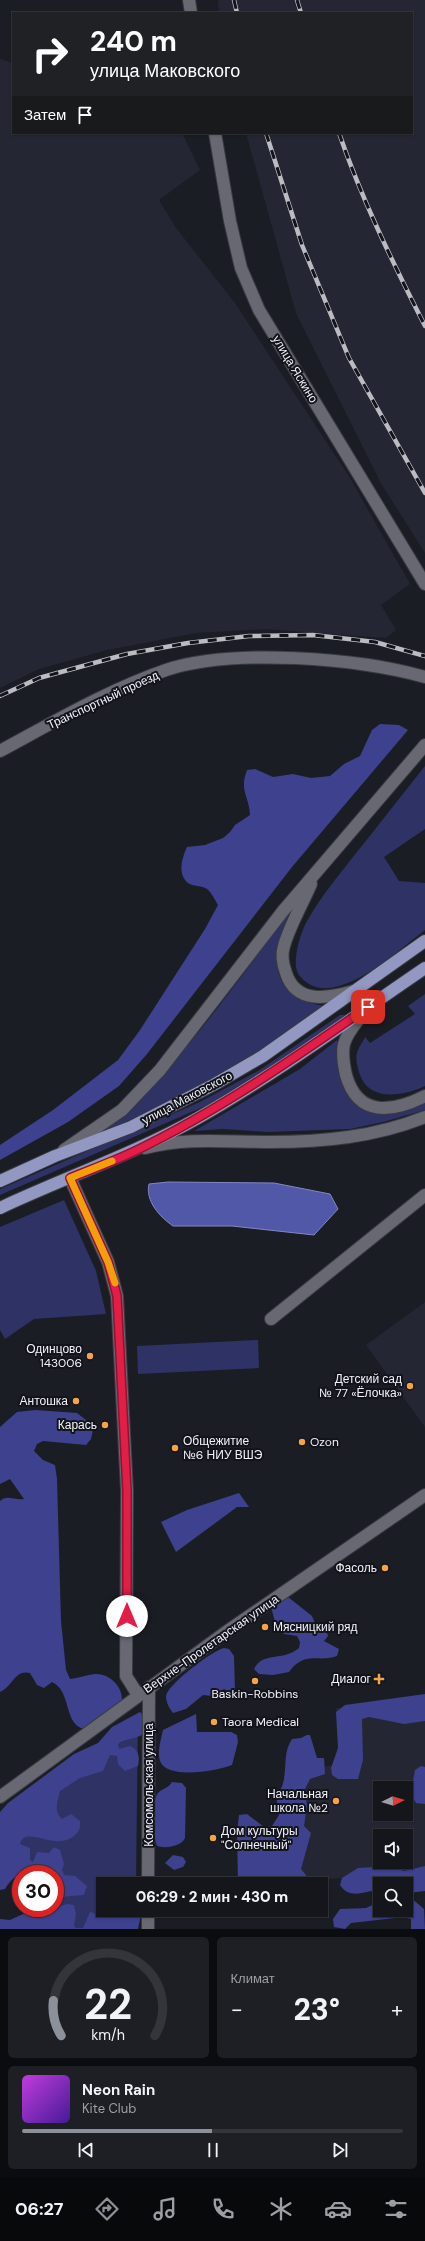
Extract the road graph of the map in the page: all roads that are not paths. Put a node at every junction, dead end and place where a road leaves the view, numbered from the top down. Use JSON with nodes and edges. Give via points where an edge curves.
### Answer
{"nodes":[{"id":1,"x":188,"y":0,"type":"edge"},
{"id":2,"x":191,"y":12,"type":"edge"},
{"id":3,"x":216,"y":134,"type":"edge"},
{"id":4,"x":425,"y":584,"type":"edge"},
{"id":5,"x":425,"y":676,"type":"edge"},
{"id":6,"x":425,"y":745,"type":"edge"},
{"id":7,"x":0,"y":752,"type":"edge"},
{"id":8,"x":317,"y":872,"type":"junction"},
{"id":9,"x":425,"y":941,"type":"edge"},
{"id":10,"x":425,"y":968,"type":"edge"},
{"id":11,"x":360,"y":989,"type":"junction"},
{"id":12,"x":368,"y":1007,"type":"junction"},
{"id":13,"x":425,"y":1096,"type":"edge"},
{"id":14,"x":425,"y":1117,"type":"edge"},
{"id":15,"x":135,"y":1151,"type":"junction"},
{"id":16,"x":56,"y":1156,"type":"junction"},
{"id":17,"x":70,"y":1178,"type":"junction"},
{"id":18,"x":0,"y":1181,"type":"edge"},
{"id":19,"x":425,"y":1195,"type":"edge"},
{"id":20,"x":0,"y":1208,"type":"edge"},
{"id":21,"x":270,"y":1319,"type":"dead end"},
{"id":22,"x":425,"y":1495,"type":"edge"},
{"id":23,"x":149,"y":1687,"type":"junction"},
{"id":24,"x":138,"y":1695,"type":"junction"},
{"id":25,"x":0,"y":1797,"type":"edge"},
{"id":26,"x":148,"y":1877,"type":"edge"},
{"id":27,"x":148,"y":1917,"type":"edge"},
{"id":28,"x":148,"y":1929,"type":"edge"}],
"edges":[{"from":1,"to":2,"type":"street"},
{"from":3,"to":4,"type":"street","name":"улица Яскино","via":[[230,221],[241,268],[259,310]]},
{"from":5,"to":7,"type":"street","name":"Транспортный проезд","via":[[346,662],[287,658],[226,659],[182,666],[162,671],[122,688]]},
{"from":6,"to":8,"type":"street"},
{"from":8,"to":11,"type":"street","via":[[283,948],[287,976],[295,989],[316,998],[334,997]]},
{"from":8,"to":16,"type":"street","via":[[283,910],[142,1090],[122,1110]]},
{"from":9,"to":11,"type":"main road","name":"улица Маковского"},
{"from":10,"to":12,"type":"main road","name":"улица Маковского"},
{"from":11,"to":16,"type":"main road","name":"улица Маковского","via":[[263,1056],[214,1084],[131,1127]]},
{"from":12,"to":13,"type":"street","via":[[344,1044],[345,1071],[353,1091],[360,1100],[380,1109],[404,1105]]},
{"from":12,"to":15,"type":"main road","name":"улица Маковского","via":[[274,1072],[198,1118]]},
{"from":14,"to":15,"type":"street","via":[[388,1130],[337,1139],[289,1142],[181,1141]]},
{"from":15,"to":17,"type":"main road","name":"улица Маковского"},
{"from":16,"to":18,"type":"main road","name":"улица Маковского"},
{"from":17,"to":20,"type":"main road","name":"улица Маковского"},
{"from":17,"to":24,"type":"street","via":[[114,1278],[117,1296],[127,1491],[126,1676]]},
{"from":19,"to":21,"type":"street"},
{"from":22,"to":23,"type":"street","name":"Верхне-Пролетарская улица"},
{"from":23,"to":24,"type":"street","name":"Верхне-Пролетарская улица"},
{"from":23,"to":26,"type":"street","name":"Комсомольская улица"},
{"from":24,"to":25,"type":"street","name":"Верхне-Пролетарская улица"},
{"from":27,"to":28,"type":"street"}]}
